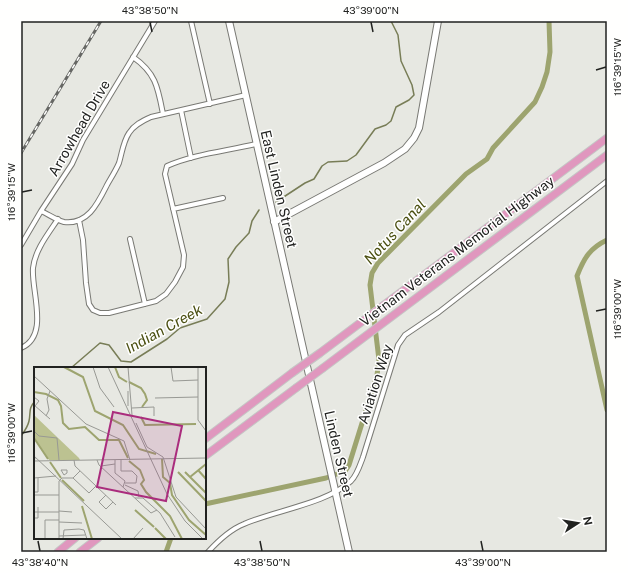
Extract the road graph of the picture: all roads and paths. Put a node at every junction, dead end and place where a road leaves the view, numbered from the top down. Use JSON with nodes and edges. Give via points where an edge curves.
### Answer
{"nodes":[{"id":1,"x":155,"y":21,"type":"edge"},
{"id":2,"x":192,"y":21,"type":"edge"},
{"id":3,"x":229,"y":21,"type":"edge"},
{"id":4,"x":438,"y":21,"type":"edge"},
{"id":5,"x":133,"y":57,"type":"junction"},
{"id":6,"x":246,"y":96,"type":"junction"},
{"id":7,"x":210,"y":104,"type":"junction"},
{"id":8,"x":181,"y":110,"type":"junction"},
{"id":9,"x":163,"y":114,"type":"junction"},
{"id":10,"x":607,"y":138,"type":"edge"},
{"id":11,"x":256,"y":144,"type":"junction"},
{"id":12,"x":607,"y":155,"type":"edge"},
{"id":13,"x":191,"y":158,"type":"junction"},
{"id":14,"x":607,"y":181,"type":"edge"},
{"id":15,"x":223,"y":198,"type":"dead end"},
{"id":16,"x":174,"y":209,"type":"junction"},
{"id":17,"x":42,"y":211,"type":"junction"},
{"id":18,"x":58,"y":219,"type":"junction"},
{"id":19,"x":79,"y":220,"type":"junction"},
{"id":20,"x":274,"y":222,"type":"junction"},
{"id":21,"x":130,"y":239,"type":"dead end"},
{"id":22,"x":21,"y":245,"type":"edge"},
{"id":23,"x":144,"y":304,"type":"junction"},
{"id":24,"x":21,"y":348,"type":"edge"},
{"id":25,"x":305,"y":361,"type":"joint"},
{"id":26,"x":206,"y":438,"type":"edge"},
{"id":27,"x":206,"y":455,"type":"edge"},
{"id":28,"x":335,"y":492,"type":"junction"},
{"id":29,"x":74,"y":539,"type":"edge"},
{"id":30,"x":97,"y":539,"type":"edge"},
{"id":31,"x":58,"y":552,"type":"edge"},
{"id":32,"x":80,"y":552,"type":"edge"},
{"id":33,"x":208,"y":552,"type":"edge"},
{"id":34,"x":350,"y":552,"type":"edge"}],
"edges":[{"from":1,"to":5,"type":"street","name":"Arrowhead Drive"},
{"from":2,"to":7,"type":"street"},
{"from":3,"to":6,"type":"main road","name":"East Linden Street"},
{"from":4,"to":20,"type":"main road","via":[[419,128],[414,138],[405,149],[384,163]]},
{"from":5,"to":9,"type":"street","via":[[145,65],[153,75]]},
{"from":5,"to":17,"type":"street","name":"Arrowhead Drive"},
{"from":6,"to":7,"type":"street"},
{"from":6,"to":11,"type":"main road","name":"East Linden Street"},
{"from":7,"to":8,"type":"street"},
{"from":8,"to":9,"type":"street"},
{"from":8,"to":13,"type":"street"},
{"from":9,"to":19,"type":"street","via":[[134,126],[128,134],[118,164],[98,203],[91,212]]},
{"from":10,"to":26,"type":"highway","name":"Vietnam Veterans Memorial Highway","bridge":true},
{"from":11,"to":13,"type":"street"},
{"from":11,"to":20,"type":"main road","name":"East Linden Street"},
{"from":12,"to":27,"type":"highway","name":"Vietnam Veterans Memorial Highway","bridge":true},
{"from":13,"to":16,"type":"street","via":[[167,166],[165,174]]},
{"from":14,"to":28,"type":"street","name":"Aviation Way","via":[[439,312],[405,335],[392,361],[360,466],[351,480]]},
{"from":15,"to":16,"type":"street"},
{"from":16,"to":23,"type":"street","via":[[184,255],[183,266],[166,294],[156,301]]},
{"from":17,"to":18,"type":"street"},
{"from":17,"to":22,"type":"street","name":"Arrowhead Drive"},
{"from":18,"to":19,"type":"street","via":[[72,222]]},
{"from":18,"to":24,"type":"street","via":[[37,252],[33,268],[38,312],[36,326],[33,338]]},
{"from":19,"to":23,"type":"street","via":[[86,283],[93,310],[109,314]]},
{"from":20,"to":25,"type":"main road","name":"East Linden Street"},
{"from":21,"to":23,"type":"street"},
{"from":25,"to":28,"type":"main road","name":"Linden Street"},
{"from":28,"to":33,"type":"street","name":"Aviation Way","via":[[243,524]]},
{"from":28,"to":34,"type":"main road","name":"Linden Street"},
{"from":29,"to":31,"type":"highway"},
{"from":30,"to":32,"type":"highway"}]}
